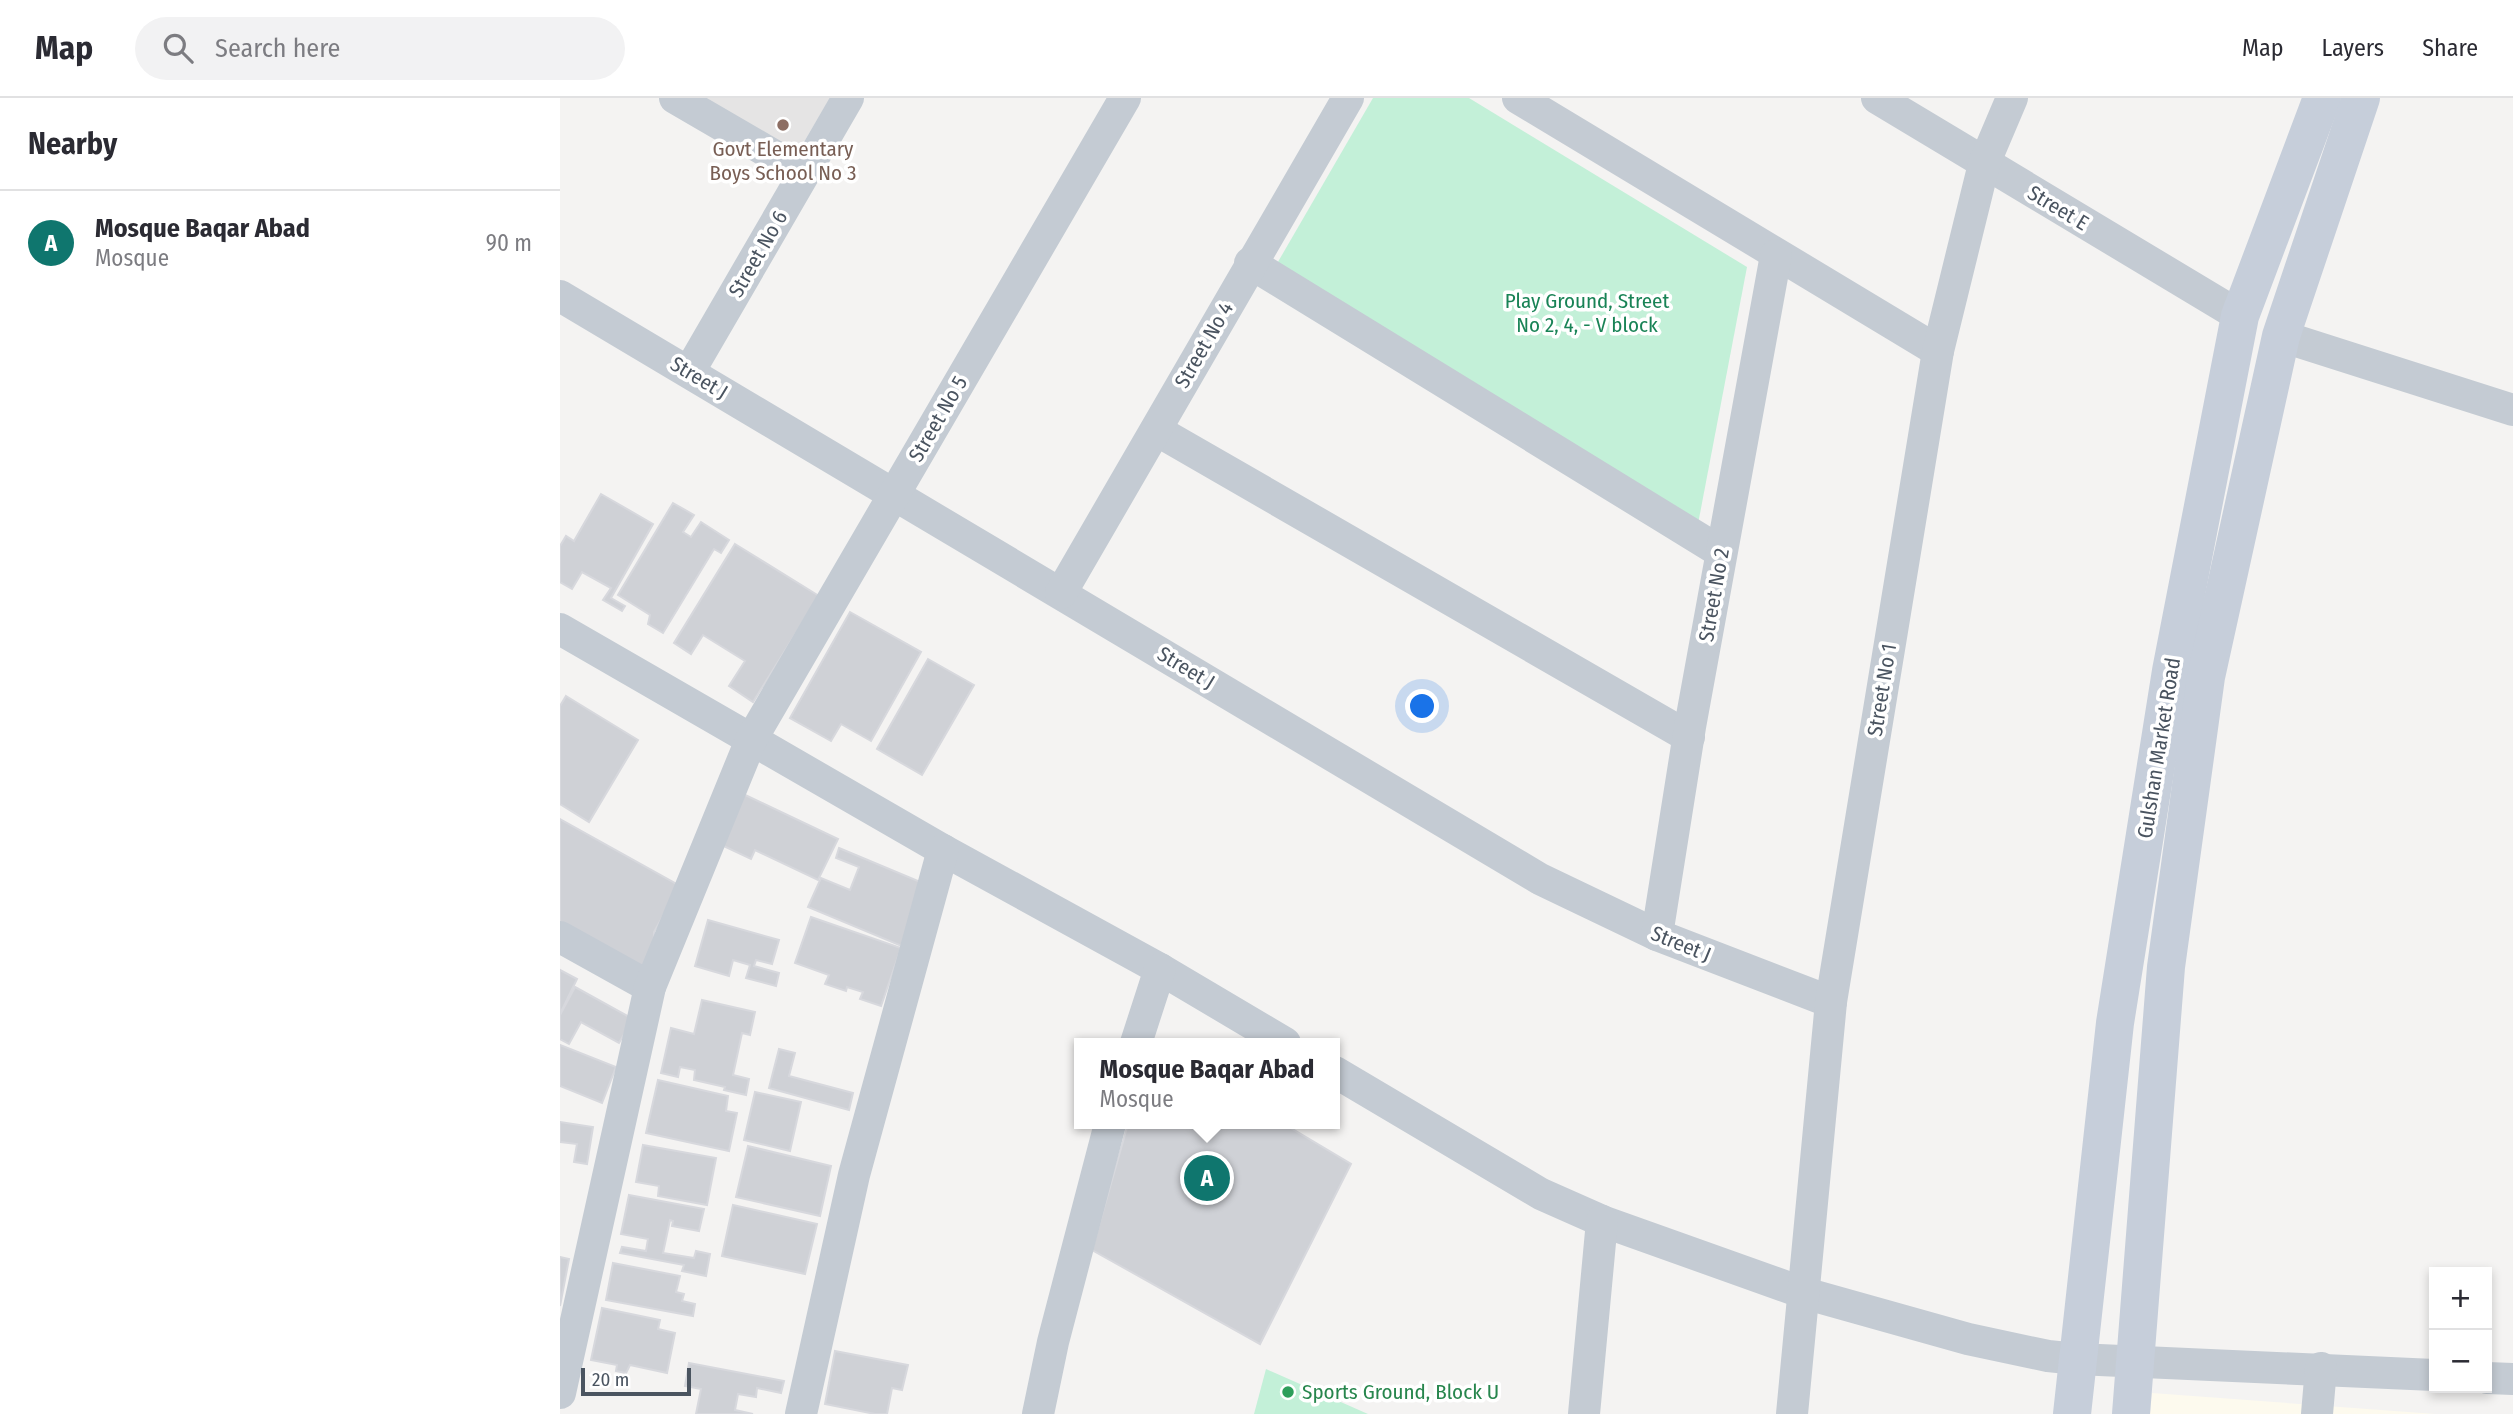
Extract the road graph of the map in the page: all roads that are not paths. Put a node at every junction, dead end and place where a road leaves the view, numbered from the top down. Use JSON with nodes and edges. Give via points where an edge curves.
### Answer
{"nodes":[{"id":1,"x":675,"y":98,"type":"edge"},
{"id":2,"x":848,"y":98,"type":"edge"},
{"id":3,"x":1125,"y":98,"type":"edge"},
{"id":4,"x":1348,"y":98,"type":"edge"},
{"id":5,"x":1518,"y":98,"type":"edge"},
{"id":6,"x":1877,"y":98,"type":"edge"},
{"id":7,"x":2012,"y":98,"type":"edge"},
{"id":8,"x":2322,"y":98,"type":"edge"},
{"id":9,"x":2361,"y":98,"type":"edge"},
{"id":10,"x":1984,"y":164,"type":"junction"},
{"id":11,"x":804,"y":173,"type":"junction"},
{"id":12,"x":1776,"y":255,"type":"junction"},
{"id":13,"x":1251,"y":263,"type":"junction"},
{"id":14,"x":560,"y":296,"type":"edge"},
{"id":15,"x":2240,"y":316,"type":"junction"},
{"id":16,"x":2281,"y":336,"type":"junction"},
{"id":17,"x":1938,"y":351,"type":"junction"},
{"id":18,"x":689,"y":372,"type":"junction"},
{"id":19,"x":2513,"y":410,"type":"edge"},
{"id":20,"x":1156,"y":429,"type":"junction"},
{"id":21,"x":894,"y":494,"type":"junction"},
{"id":22,"x":1721,"y":552,"type":"junction"},
{"id":23,"x":1060,"y":593,"type":"junction"},
{"id":24,"x":560,"y":629,"type":"edge"},
{"id":25,"x":1689,"y":737,"type":"junction"},
{"id":26,"x":751,"y":740,"type":"junction"},
{"id":27,"x":943,"y":850,"type":"junction"},
{"id":28,"x":1657,"y":935,"type":"junction"},
{"id":29,"x":560,"y":937,"type":"edge"},
{"id":30,"x":1160,"y":970,"type":"junction"},
{"id":31,"x":650,"y":987,"type":"junction"},
{"id":32,"x":1831,"y":1002,"type":"junction"},
{"id":33,"x":1138,"y":1038,"type":"edge"},
{"id":34,"x":1276,"y":1038,"type":"edge"},
{"id":35,"x":1340,"y":1075,"type":"edge"},
{"id":36,"x":1109,"y":1129,"type":"edge"},
{"id":37,"x":1602,"y":1221,"type":"junction"},
{"id":38,"x":1804,"y":1293,"type":"junction"},
{"id":39,"x":2077,"y":1359,"type":"junction"},
{"id":40,"x":2134,"y":1360,"type":"junction"},
{"id":41,"x":2321,"y":1368,"type":"junction"},
{"id":42,"x":2429,"y":1375,"type":"edge"},
{"id":43,"x":2492,"y":1378,"type":"edge"},
{"id":44,"x":2513,"y":1379,"type":"edge"},
{"id":45,"x":560,"y":1393,"type":"edge"},
{"id":46,"x":801,"y":1414,"type":"edge"},
{"id":47,"x":1038,"y":1414,"type":"edge"},
{"id":48,"x":1584,"y":1414,"type":"edge"},
{"id":49,"x":1792,"y":1414,"type":"edge"},
{"id":50,"x":2073,"y":1414,"type":"edge"},
{"id":51,"x":2131,"y":1414,"type":"edge"},
{"id":52,"x":2317,"y":1414,"type":"edge"}],
"edges":[{"from":1,"to":11,"type":"street"},
{"from":2,"to":11,"type":"street","name":"Street No 6"},
{"from":3,"to":21,"type":"street","name":"Street No 5"},
{"from":4,"to":13,"type":"street","name":"Street No 4"},
{"from":5,"to":12,"type":"street"},
{"from":6,"to":10,"type":"street","name":"Street E"},
{"from":7,"to":10,"type":"street","name":"Street No 1"},
{"from":8,"to":15,"type":"main road","name":"Gulshan Market Road"},
{"from":9,"to":16,"type":"main road","name":"Gulshan Market Road"},
{"from":10,"to":15,"type":"street","name":"Street E"},
{"from":10,"to":17,"type":"street","name":"Street No 1"},
{"from":11,"to":18,"type":"street","name":"Street No 6"},
{"from":12,"to":17,"type":"street"},
{"from":12,"to":22,"type":"street","name":"Street No 2"},
{"from":13,"to":20,"type":"street","name":"Street No 4"},
{"from":13,"to":22,"type":"street"},
{"from":14,"to":18,"type":"street","name":"Street J"},
{"from":15,"to":39,"type":"main road","name":"Gulshan Market Road","via":[[2171,671],[2115,1023]]},
{"from":16,"to":19,"type":"street"},
{"from":16,"to":40,"type":"main road","name":"Gulshan Market Road","via":[[2206,677],[2166,968]]},
{"from":17,"to":32,"type":"street","name":"Street No 1"},
{"from":18,"to":21,"type":"street","name":"Street J"},
{"from":20,"to":23,"type":"street","name":"Street No 4"},
{"from":20,"to":25,"type":"street"},
{"from":21,"to":23,"type":"street","name":"Street J"},
{"from":21,"to":26,"type":"street","name":"Street No 5"},
{"from":22,"to":25,"type":"street","name":"Street No 2"},
{"from":23,"to":28,"type":"street","name":"Street J","via":[[1540,879]]},
{"from":24,"to":26,"type":"street"},
{"from":25,"to":28,"type":"street","name":"Street No 2"},
{"from":26,"to":27,"type":"street"},
{"from":26,"to":31,"type":"street","name":"Street No 5"},
{"from":27,"to":30,"type":"street"},
{"from":27,"to":46,"type":"street","via":[[854,1175]]},
{"from":28,"to":32,"type":"street","name":"Street J"},
{"from":29,"to":31,"type":"street"},
{"from":30,"to":33,"type":"street"},
{"from":30,"to":34,"type":"street"},
{"from":31,"to":45,"type":"street","name":"Street No 5"},
{"from":32,"to":38,"type":"street","name":"Street No 1"},
{"from":35,"to":37,"type":"street","via":[[1541,1194]]},
{"from":36,"to":47,"type":"street"},
{"from":37,"to":38,"type":"street"},
{"from":37,"to":48,"type":"street"},
{"from":38,"to":39,"type":"street","via":[[1968,1339]]},
{"from":38,"to":49,"type":"street","name":"Street No 1"},
{"from":39,"to":40,"type":"street"},
{"from":39,"to":50,"type":"main road","name":"Gulshan Market Road"},
{"from":40,"to":41,"type":"street"},
{"from":40,"to":51,"type":"main road","name":"Gulshan Market Road"},
{"from":41,"to":42,"type":"street"},
{"from":41,"to":52,"type":"street"},
{"from":43,"to":44,"type":"street"}]}
